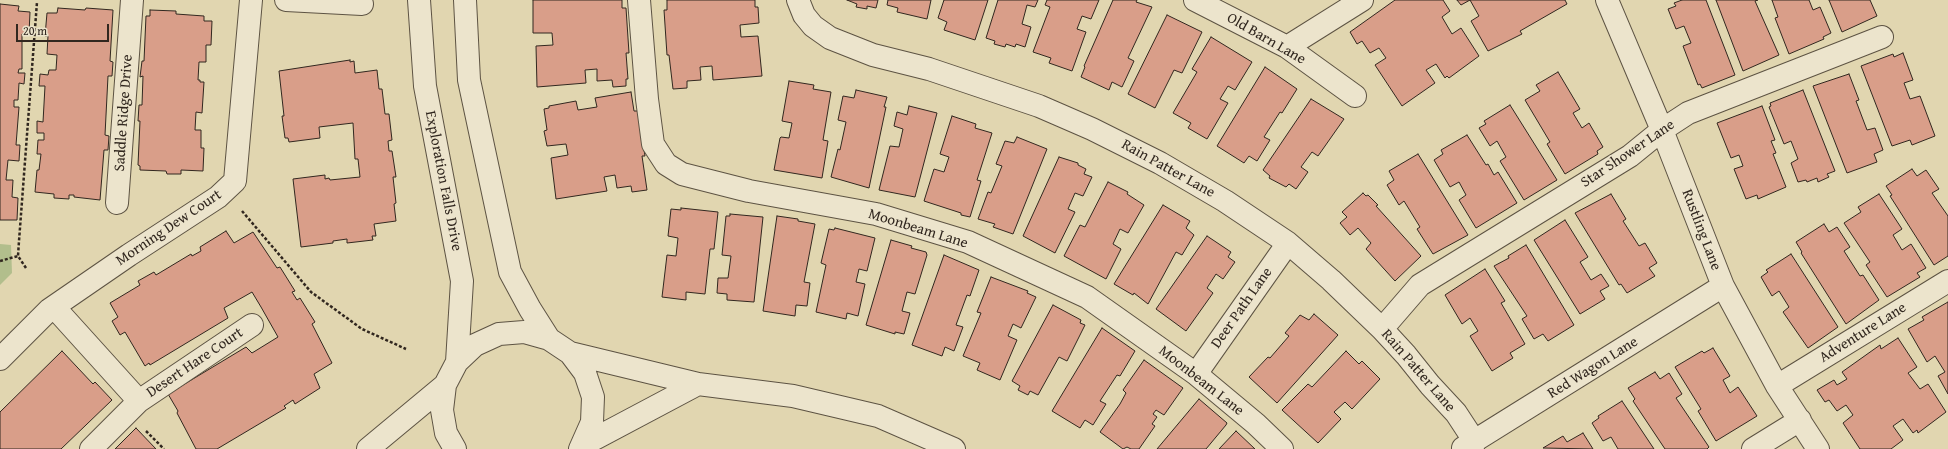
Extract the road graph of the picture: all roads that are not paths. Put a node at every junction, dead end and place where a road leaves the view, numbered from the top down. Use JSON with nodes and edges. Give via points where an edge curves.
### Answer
{"nodes":[{"id":1,"x":132,"y":0,"type":"edge"},
{"id":2,"x":251,"y":0,"type":"edge"},
{"id":3,"x":286,"y":0,"type":"edge"},
{"id":4,"x":419,"y":0,"type":"edge"},
{"id":5,"x":465,"y":0,"type":"edge"},
{"id":6,"x":638,"y":0,"type":"edge"},
{"id":7,"x":798,"y":0,"type":"edge"},
{"id":8,"x":1195,"y":0,"type":"edge"},
{"id":9,"x":1362,"y":0,"type":"edge"},
{"id":10,"x":1607,"y":0,"type":"edge"},
{"id":11,"x":362,"y":4,"type":"dead end"},
{"id":12,"x":1882,"y":37,"type":"dead end"},
{"id":13,"x":1287,"y":47,"type":"junction"},
{"id":14,"x":1355,"y":96,"type":"dead end"},
{"id":15,"x":1662,"y":130,"type":"junction"},
{"id":16,"x":117,"y":203,"type":"dead end"},
{"id":17,"x":1288,"y":243,"type":"junction"},
{"id":18,"x":1948,"y":281,"type":"edge"},
{"id":19,"x":1723,"y":286,"type":"junction"},
{"id":20,"x":54,"y":307,"type":"junction"},
{"id":21,"x":252,"y":325,"type":"dead end"},
{"id":22,"x":1382,"y":329,"type":"junction"},
{"id":23,"x":549,"y":339,"type":"junction"},
{"id":24,"x":570,"y":353,"type":"junction"},
{"id":25,"x":0,"y":359,"type":"edge"},
{"id":26,"x":457,"y":362,"type":"junction"},
{"id":27,"x":1196,"y":374,"type":"junction"},
{"id":28,"x":698,"y":384,"type":"junction"},
{"id":29,"x":445,"y":385,"type":"junction"},
{"id":30,"x":1777,"y":386,"type":"junction"},
{"id":31,"x":139,"y":401,"type":"junction"},
{"id":32,"x":1800,"y":420,"type":"junction"},
{"id":33,"x":1468,"y":445,"type":"edge"},
{"id":34,"x":582,"y":447,"type":"edge"},
{"id":35,"x":91,"y":449,"type":"edge"},
{"id":36,"x":368,"y":449,"type":"edge"},
{"id":37,"x":455,"y":449,"type":"edge"},
{"id":38,"x":954,"y":449,"type":"edge"},
{"id":39,"x":1282,"y":449,"type":"edge"},
{"id":40,"x":1753,"y":449,"type":"edge"},
{"id":41,"x":1818,"y":449,"type":"edge"}],
"edges":[{"from":1,"to":16,"type":"street","name":"Saddle Ridge Drive"},
{"from":2,"to":20,"type":"street","name":"Morning Dew Court","via":[[235,181],[218,197]]},
{"from":3,"to":11,"type":"street"},
{"from":4,"to":26,"type":"street","name":"Exploration Falls Drive","via":[[425,86],[462,281]]},
{"from":5,"to":23,"type":"street","name":"Exploration Falls Drive","via":[[469,80],[510,272]]},
{"from":6,"to":27,"type":"street","name":"Moonbeam Lane","via":[[653,144],[666,164],[682,174],[749,190],[876,214],[968,242],[1087,296]]},
{"from":7,"to":17,"type":"street","name":"Rain Patter Lane","via":[[804,15],[830,38],[873,55],[984,86],[1092,129],[1160,163],[1225,201]]},
{"from":8,"to":13,"type":"street","name":"Old Barn Lane"},
{"from":9,"to":13,"type":"street"},
{"from":10,"to":15,"type":"street","name":"Rustling Lane"},
{"from":12,"to":15,"type":"street","name":"Star Shower Lane","via":[[1688,113]]},
{"from":13,"to":14,"type":"street","name":"Old Barn Lane"},
{"from":15,"to":19,"type":"street","name":"Rustling Lane"},
{"from":15,"to":22,"type":"street","name":"Star Shower Lane","via":[[1630,156],[1420,285]]},
{"from":17,"to":22,"type":"street","name":"Rain Patter Lane"},
{"from":17,"to":27,"type":"street","name":"Deer Path Lane"},
{"from":18,"to":30,"type":"street","name":"Adventure Lane"},
{"from":19,"to":30,"type":"street","name":"Rustling Lane"},
{"from":19,"to":33,"type":"street","name":"Red Wagon Lane"},
{"from":20,"to":25,"type":"street","name":"Morning Dew Court"},
{"from":20,"to":31,"type":"street","name":"Desert Hare Court"},
{"from":21,"to":31,"type":"street","name":"Desert Hare Court"},
{"from":22,"to":33,"type":"street","name":"Rain Patter Lane","via":[[1456,413]]},
{"from":23,"to":24,"type":"street","name":"Exploration Falls Drive"},
{"from":23,"to":26,"type":"street","name":"Exploration Falls Drive","via":[[524,332],[499,334],[475,345]]},
{"from":24,"to":28,"type":"street","name":"Exploration Falls Drive"},
{"from":24,"to":34,"type":"street","name":"Exploration Falls Drive","via":[[585,373],[593,397],[592,422]]},
{"from":26,"to":29,"type":"street","name":"Exploration Falls Drive"},
{"from":27,"to":39,"type":"street","name":"Moonbeam Lane"},
{"from":28,"to":34,"type":"street","name":"Exploration Falls Drive"},
{"from":28,"to":38,"type":"street","name":"Exploration Falls Drive","via":[[793,396],[878,416]]},
{"from":29,"to":36,"type":"street","name":"Exploration Falls Drive"},
{"from":29,"to":37,"type":"street","name":"Exploration Falls Drive","via":[[442,410],[446,433]]},
{"from":30,"to":32,"type":"street","name":"Rustling Lane"},
{"from":31,"to":35,"type":"street","name":"Desert Hare Court"},
{"from":32,"to":40,"type":"street"},
{"from":32,"to":41,"type":"street","name":"Rustling Lane"}]}
